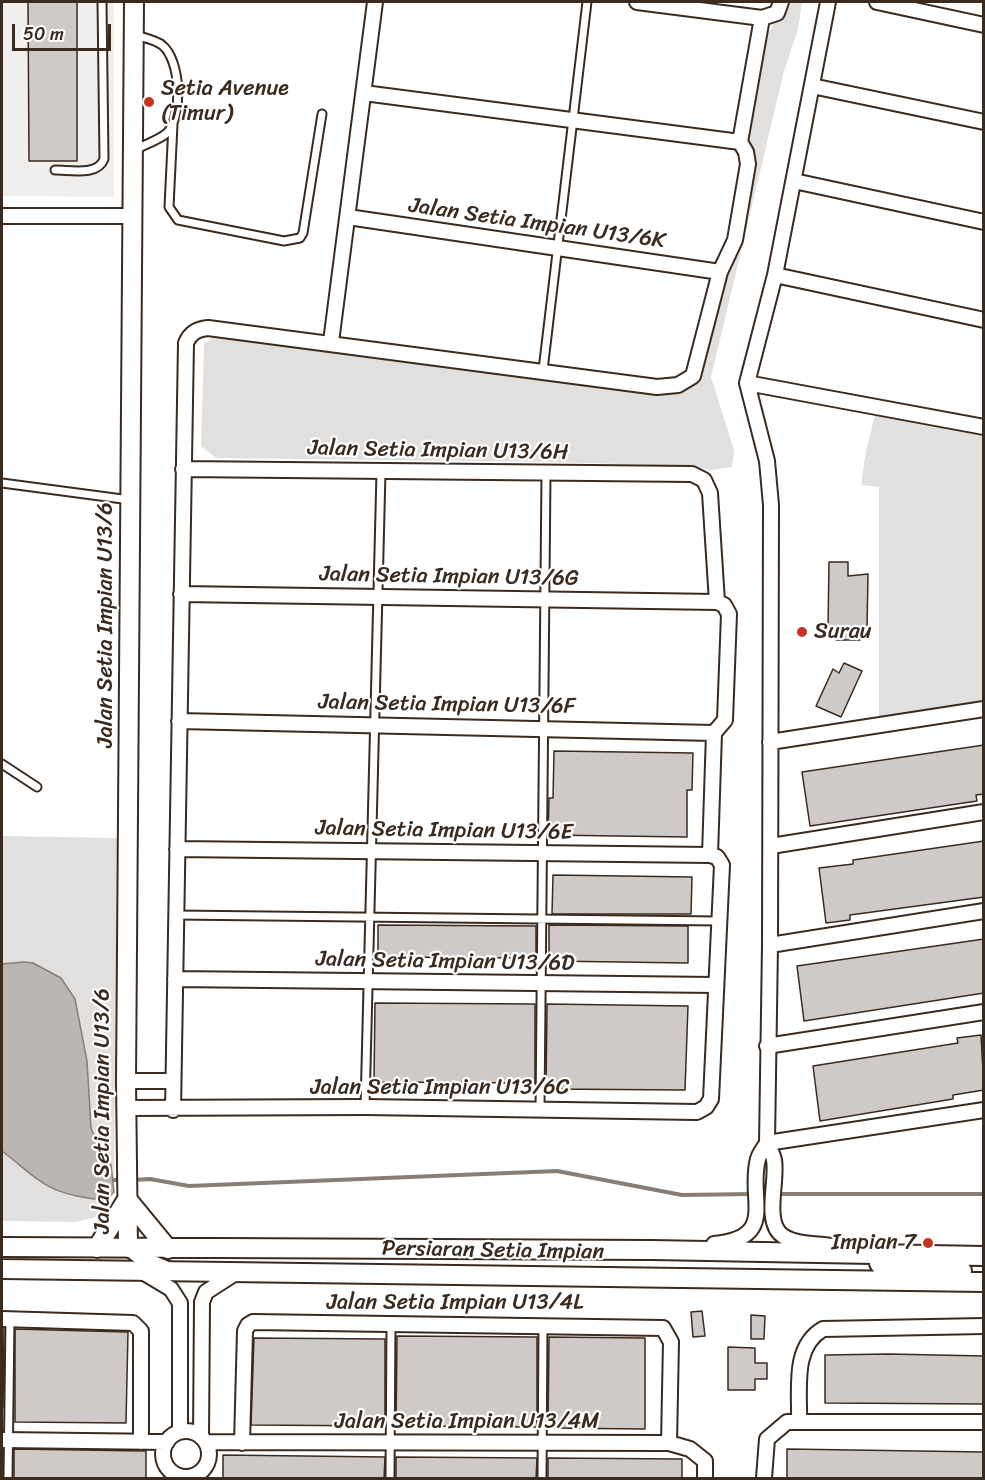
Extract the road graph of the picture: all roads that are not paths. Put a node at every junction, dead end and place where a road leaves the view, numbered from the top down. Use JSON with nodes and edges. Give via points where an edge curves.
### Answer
{"nodes":[{"id":1,"x":102,"y":2,"type":"edge"},
{"id":2,"x":134,"y":2,"type":"edge"},
{"id":3,"x":375,"y":2,"type":"edge"},
{"id":4,"x":587,"y":2,"type":"edge"},
{"id":5,"x":637,"y":2,"type":"edge"},
{"id":6,"x":780,"y":2,"type":"edge"},
{"id":7,"x":828,"y":2,"type":"edge"},
{"id":8,"x":877,"y":2,"type":"edge"},
{"id":9,"x":762,"y":18,"type":"junction"},
{"id":10,"x":984,"y":25,"type":"edge"},
{"id":11,"x":134,"y":34,"type":"junction"},
{"id":12,"x":812,"y":86,"type":"junction"},
{"id":13,"x":364,"y":93,"type":"junction"},
{"id":14,"x":322,"y":114,"type":"dead end"},
{"id":15,"x":573,"y":118,"type":"junction"},
{"id":16,"x":984,"y":122,"type":"edge"},
{"id":17,"x":173,"y":124,"type":"junction"},
{"id":18,"x":740,"y":142,"type":"junction"},
{"id":19,"x":133,"y":150,"type":"junction"},
{"id":20,"x":55,"y":170,"type":"dead end"},
{"id":21,"x":794,"y":182,"type":"junction"},
{"id":22,"x":2,"y":216,"type":"edge"},
{"id":23,"x":133,"y":216,"type":"junction"},
{"id":24,"x":348,"y":217,"type":"junction"},
{"id":25,"x":984,"y":222,"type":"edge"},
{"id":26,"x":557,"y":248,"type":"junction"},
{"id":27,"x":720,"y":272,"type":"junction"},
{"id":28,"x":776,"y":275,"type":"junction"},
{"id":29,"x":984,"y":320,"type":"edge"},
{"id":30,"x":331,"y":342,"type":"junction"},
{"id":31,"x":543,"y":370,"type":"junction"},
{"id":32,"x":747,"y":383,"type":"junction"},
{"id":33,"x":984,"y":427,"type":"edge"},
{"id":34,"x":183,"y":469,"type":"junction"},
{"id":35,"x":381,"y":472,"type":"junction"},
{"id":36,"x":546,"y":474,"type":"junction"},
{"id":37,"x":2,"y":483,"type":"edge"},
{"id":38,"x":130,"y":500,"type":"junction"},
{"id":39,"x":181,"y":594,"type":"junction"},
{"id":40,"x":378,"y":597,"type":"junction"},
{"id":41,"x":544,"y":599,"type":"junction"},
{"id":42,"x":717,"y":602,"type":"junction"},
{"id":43,"x":984,"y":709,"type":"edge"},
{"id":44,"x":179,"y":721,"type":"junction"},
{"id":45,"x":375,"y":724,"type":"junction"},
{"id":46,"x":543,"y":728,"type":"junction"},
{"id":47,"x":714,"y":733,"type":"junction"},
{"id":48,"x":770,"y":742,"type":"junction"},
{"id":49,"x":2,"y":764,"type":"edge"},
{"id":50,"x":37,"y":787,"type":"dead end"},
{"id":51,"x":984,"y":812,"type":"edge"},
{"id":52,"x":771,"y":846,"type":"junction"},
{"id":53,"x":177,"y":849,"type":"junction"},
{"id":54,"x":371,"y":850,"type":"junction"},
{"id":55,"x":542,"y":853,"type":"junction"},
{"id":56,"x":710,"y":855,"type":"junction"},
{"id":57,"x":984,"y":911,"type":"edge"},
{"id":58,"x":176,"y":915,"type":"junction"},
{"id":59,"x":370,"y":918,"type":"junction"},
{"id":60,"x":542,"y":919,"type":"junction"},
{"id":61,"x":718,"y":921,"type":"junction"},
{"id":62,"x":770,"y":945,"type":"junction"},
{"id":63,"x":175,"y":980,"type":"junction"},
{"id":64,"x":368,"y":982,"type":"junction"},
{"id":65,"x":541,"y":984,"type":"junction"},
{"id":66,"x":715,"y":985,"type":"junction"},
{"id":67,"x":984,"y":1012,"type":"edge"},
{"id":68,"x":767,"y":1046,"type":"junction"},
{"id":69,"x":126,"y":1081,"type":"junction"},
{"id":70,"x":173,"y":1081,"type":"junction"},
{"id":71,"x":365,"y":1107,"type":"junction"},
{"id":72,"x":126,"y":1108,"type":"junction"},
{"id":73,"x":540,"y":1109,"type":"junction"},
{"id":74,"x":173,"y":1110,"type":"junction"},
{"id":75,"x":984,"y":1110,"type":"edge"},
{"id":76,"x":767,"y":1143,"type":"junction"},
{"id":77,"x":127,"y":1196,"type":"junction"},
{"id":78,"x":2,"y":1247,"type":"edge"},
{"id":79,"x":97,"y":1248,"type":"junction"},
{"id":80,"x":128,"y":1248,"type":"junction"},
{"id":81,"x":168,"y":1249,"type":"junction"},
{"id":82,"x":652,"y":1250,"type":"junction"},
{"id":83,"x":868,"y":1255,"type":"junction"},
{"id":84,"x":890,"y":1255,"type":"junction"},
{"id":85,"x":984,"y":1256,"type":"edge"},
{"id":86,"x":2,"y":1269,"type":"edge"},
{"id":87,"x":139,"y":1270,"type":"junction"},
{"id":88,"x":172,"y":1270,"type":"junction"},
{"id":89,"x":238,"y":1271,"type":"junction"},
{"id":90,"x":984,"y":1281,"type":"edge"},
{"id":91,"x":6,"y":1319,"type":"edge"},
{"id":92,"x":391,"y":1324,"type":"junction"},
{"id":93,"x":543,"y":1325,"type":"junction"},
{"id":94,"x":984,"y":1326,"type":"edge"},
{"id":95,"x":179,"y":1391,"type":"junction"},
{"id":96,"x":200,"y":1392,"type":"junction"},
{"id":97,"x":800,"y":1421,"type":"junction"},
{"id":98,"x":984,"y":1422,"type":"edge"},
{"id":99,"x":180,"y":1432,"type":"junction"},
{"id":100,"x":5,"y":1440,"type":"edge"},
{"id":101,"x":203,"y":1440,"type":"junction"},
{"id":102,"x":141,"y":1442,"type":"junction"},
{"id":103,"x":167,"y":1442,"type":"junction"},
{"id":104,"x":243,"y":1443,"type":"junction"},
{"id":105,"x":390,"y":1443,"type":"junction"},
{"id":106,"x":542,"y":1443,"type":"junction"},
{"id":107,"x":669,"y":1443,"type":"junction"},
{"id":108,"x":167,"y":1475,"type":"edge"},
{"id":109,"x":203,"y":1476,"type":"edge"},
{"id":110,"x":8,"y":1479,"type":"edge"},
{"id":111,"x":390,"y":1479,"type":"edge"},
{"id":112,"x":542,"y":1479,"type":"edge"},
{"id":113,"x":705,"y":1479,"type":"edge"},
{"id":114,"x":764,"y":1479,"type":"edge"}],
"edges":[{"from":1,"to":20,"type":"lane","via":[[104,159],[93,170]]},
{"from":2,"to":11,"type":"street","name":"Jalan Setia Impian U13/6"},
{"from":3,"to":13,"type":"street"},
{"from":4,"to":15,"type":"lane"},
{"from":5,"to":9,"type":"street"},
{"from":6,"to":9,"type":"street","via":[[777,13]]},
{"from":7,"to":12,"type":"street"},
{"from":8,"to":10,"type":"street"},
{"from":9,"to":18,"type":"street"},
{"from":11,"to":17,"type":"lane","via":[[162,45],[176,64],[177,111]]},
{"from":11,"to":19,"type":"street","name":"Jalan Setia Impian U13/6"},
{"from":12,"to":16,"type":"street"},
{"from":12,"to":21,"type":"street"},
{"from":13,"to":15,"type":"street"},
{"from":13,"to":24,"type":"street"},
{"from":14,"to":17,"type":"lane","via":[[303,233],[300,238],[284,241],[178,220],[169,207]]},
{"from":15,"to":18,"type":"street"},
{"from":15,"to":26,"type":"lane"},
{"from":17,"to":19,"type":"lane","via":[[166,134]]},
{"from":18,"to":27,"type":"street","via":[[748,164],[735,240]]},
{"from":19,"to":23,"type":"street","name":"Jalan Setia Impian U13/6"},
{"from":21,"to":25,"type":"street"},
{"from":21,"to":28,"type":"street"},
{"from":22,"to":23,"type":"street"},
{"from":23,"to":38,"type":"street","name":"Jalan Setia Impian U13/6"},
{"from":24,"to":26,"type":"street","name":"Jalan Setia Impian U13/6K"},
{"from":24,"to":30,"type":"street"},
{"from":26,"to":27,"type":"street","name":"Jalan Setia Impian U13/6K"},
{"from":26,"to":31,"type":"lane"},
{"from":27,"to":31,"type":"street","via":[[693,376],[686,382],[657,387]]},
{"from":28,"to":29,"type":"street"},
{"from":28,"to":32,"type":"street"},
{"from":30,"to":31,"type":"street"},
{"from":30,"to":34,"type":"street","via":[[208,328],[194,332],[186,343]]},
{"from":32,"to":33,"type":"street"},
{"from":32,"to":48,"type":"street","via":[[767,461],[771,505]]},
{"from":34,"to":35,"type":"street","name":"Jalan Setia Impian U13/6H"},
{"from":34,"to":39,"type":"street"},
{"from":35,"to":36,"type":"street","name":"Jalan Setia Impian U13/6H"},
{"from":35,"to":40,"type":"lane"},
{"from":36,"to":41,"type":"lane"},
{"from":36,"to":42,"type":"street","name":"Jalan Setia Impian U13/6H","via":[[692,474],[704,480],[708,486]]},
{"from":37,"to":38,"type":"lane"},
{"from":38,"to":69,"type":"street","name":"Jalan Setia Impian U13/6"},
{"from":39,"to":40,"type":"street","name":"Jalan Setia Impian U13/6G"},
{"from":39,"to":44,"type":"street"},
{"from":40,"to":41,"type":"street","name":"Jalan Setia Impian U13/6G"},
{"from":40,"to":45,"type":"lane"},
{"from":41,"to":42,"type":"street","name":"Jalan Setia Impian U13/6G"},
{"from":41,"to":46,"type":"lane"},
{"from":42,"to":47,"type":"street","via":[[729,614],[728,672],[724,720]]},
{"from":43,"to":48,"type":"street"},
{"from":44,"to":45,"type":"street","name":"Jalan Setia Impian U13/6F"},
{"from":44,"to":53,"type":"street"},
{"from":45,"to":46,"type":"street","name":"Jalan Setia Impian U13/6F"},
{"from":45,"to":54,"type":"lane"},
{"from":46,"to":47,"type":"street","name":"Jalan Setia Impian U13/6F"},
{"from":46,"to":55,"type":"lane"},
{"from":47,"to":56,"type":"street"},
{"from":48,"to":52,"type":"street"},
{"from":49,"to":50,"type":"lane"},
{"from":51,"to":52,"type":"street"},
{"from":52,"to":62,"type":"street"},
{"from":53,"to":54,"type":"street","name":"Jalan Setia Impian U13/6E"},
{"from":53,"to":58,"type":"street"},
{"from":54,"to":55,"type":"street","name":"Jalan Setia Impian U13/6E"},
{"from":54,"to":59,"type":"lane"},
{"from":55,"to":56,"type":"street","name":"Jalan Setia Impian U13/6E"},
{"from":55,"to":60,"type":"lane"},
{"from":56,"to":61,"type":"street","via":[[722,865]]},
{"from":57,"to":62,"type":"street"},
{"from":58,"to":59,"type":"lane"},
{"from":58,"to":63,"type":"street"},
{"from":59,"to":60,"type":"lane"},
{"from":59,"to":64,"type":"lane"},
{"from":60,"to":61,"type":"lane"},
{"from":60,"to":65,"type":"lane"},
{"from":61,"to":66,"type":"street"},
{"from":62,"to":68,"type":"street"},
{"from":63,"to":64,"type":"street","name":"Jalan Setia Impian U13/6D"},
{"from":63,"to":70,"type":"street"},
{"from":64,"to":65,"type":"street","name":"Jalan Setia Impian U13/6D"},
{"from":64,"to":71,"type":"lane"},
{"from":65,"to":66,"type":"street","name":"Jalan Setia Impian U13/6D"},
{"from":65,"to":73,"type":"lane"},
{"from":66,"to":73,"type":"street","name":"Jalan Setia Impian U13/6C","via":[[711,1099],[706,1107],[697,1112]]},
{"from":67,"to":68,"type":"street"},
{"from":68,"to":76,"type":"street"},
{"from":69,"to":70,"type":"street"},
{"from":69,"to":72,"type":"street","name":"Jalan Setia Impian U13/6"},
{"from":70,"to":74,"type":"street"},
{"from":71,"to":73,"type":"street","name":"Jalan Setia Impian U13/6C"},
{"from":71,"to":74,"type":"street","name":"Jalan Setia Impian U13/6C"},
{"from":72,"to":74,"type":"street","name":"Jalan Setia Impian U13/6C"},
{"from":72,"to":77,"type":"street","name":"Jalan Setia Impian U13/6"},
{"from":75,"to":76,"type":"street"},
{"from":76,"to":82,"type":"street","via":[[758,1159],[757,1219],[748,1232],[731,1243]]},
{"from":76,"to":83,"type":"street","via":[[774,1160],[775,1229],[783,1237],[801,1243],[826,1244]]},
{"from":77,"to":79,"type":"street"},
{"from":77,"to":80,"type":"street","name":"Jalan Setia Impian U13/6"},
{"from":77,"to":81,"type":"street"},
{"from":78,"to":79,"type":"street","name":"Persiaran Setia Impian"},
{"from":79,"to":80,"type":"street","name":"Persiaran Setia Impian"},
{"from":80,"to":81,"type":"street","name":"Persiaran Setia Impian"},
{"from":80,"to":88,"type":"street","via":[[151,1263]]},
{"from":81,"to":82,"type":"street","name":"Persiaran Setia Impian"},
{"from":82,"to":83,"type":"street","name":"Persiaran Setia Impian"},
{"from":83,"to":84,"type":"street","name":"Persiaran Setia Impian"},
{"from":84,"to":85,"type":"street","name":"Persiaran Setia Impian"},
{"from":84,"to":90,"type":"street","via":[[879,1263],[882,1267],[957,1269]]},
{"from":86,"to":87,"type":"street","name":"Persiaran Setia Impian"},
{"from":87,"to":88,"type":"street","name":"Persiaran Setia Impian"},
{"from":87,"to":95,"type":"street","via":[[171,1289],[180,1303]]},
{"from":88,"to":89,"type":"street","name":"Persiaran Setia Impian"},
{"from":89,"to":90,"type":"street","name":"Persiaran Setia Impian"},
{"from":89,"to":96,"type":"street","via":[[206,1292],[202,1302]]},
{"from":91,"to":100,"type":"lane"},
{"from":91,"to":102,"type":"street","via":[[133,1323],[141,1331]]},
{"from":92,"to":93,"type":"street","name":"Jalan Setia Impian U13/4L"},
{"from":92,"to":104,"type":"street","name":"Jalan Setia Impian U13/4L","via":[[248,1325]]},
{"from":92,"to":105,"type":"lane"},
{"from":93,"to":106,"type":"lane"},
{"from":93,"to":107,"type":"street","name":"Jalan Setia Impian U13/4L","via":[[663,1328],[671,1342]]},
{"from":94,"to":97,"type":"street","via":[[823,1329],[811,1336],[801,1360]]},
{"from":95,"to":96,"type":"street"},
{"from":95,"to":99,"type":"street"},
{"from":96,"to":101,"type":"street"},
{"from":97,"to":98,"type":"street"},
{"from":97,"to":114,"type":"street","via":[[787,1422],[767,1438]]},
{"from":99,"to":101,"type":"street","via":[[192,1432]]},
{"from":99,"to":103,"type":"street"},
{"from":100,"to":102,"type":"street"},
{"from":100,"to":110,"type":"lane"},
{"from":101,"to":104,"type":"street","name":"Jalan Setia Impian U13/4M"},
{"from":101,"to":109,"type":"street","via":[[208,1461]]},
{"from":102,"to":103,"type":"street"},
{"from":103,"to":108,"type":"street"},
{"from":104,"to":105,"type":"street","name":"Jalan Setia Impian U13/4M"},
{"from":105,"to":106,"type":"street","name":"Jalan Setia Impian U13/4M"},
{"from":105,"to":111,"type":"lane"},
{"from":106,"to":107,"type":"street","name":"Jalan Setia Impian U13/4M"},
{"from":106,"to":112,"type":"lane"},
{"from":107,"to":113,"type":"street","name":"Jalan Setia Impian U13/4M","via":[[690,1449],[705,1461]]},
{"from":108,"to":109,"type":"street"}]}
